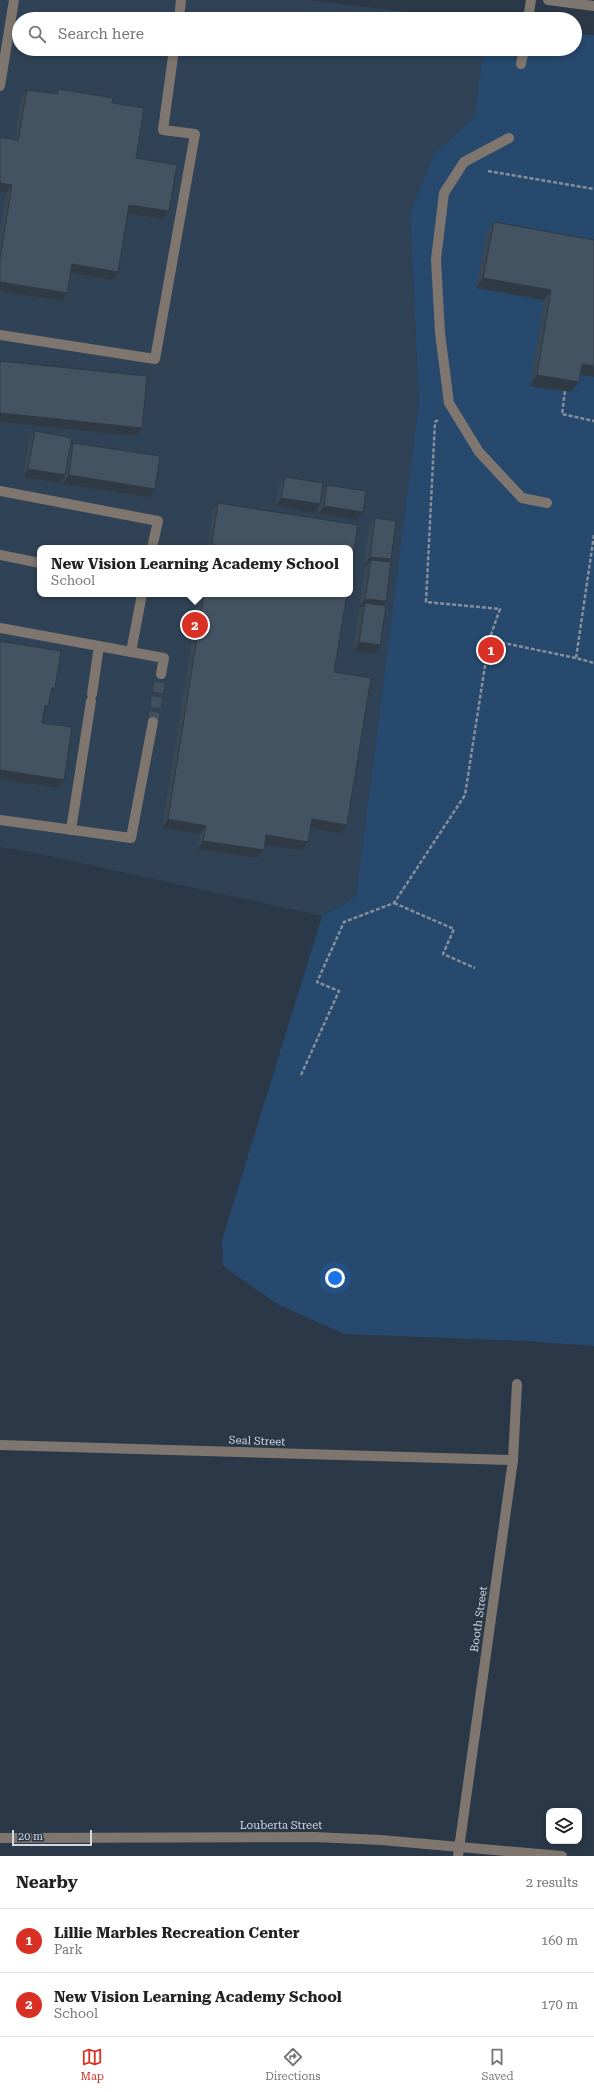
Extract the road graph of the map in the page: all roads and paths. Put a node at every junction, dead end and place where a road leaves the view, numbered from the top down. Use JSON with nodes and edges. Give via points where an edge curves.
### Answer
{"nodes":[{"id":1,"x":14,"y":0,"type":"edge"},
{"id":2,"x":181,"y":0,"type":"edge"},
{"id":3,"x":531,"y":0,"type":"edge"},
{"id":4,"x":548,"y":0,"type":"edge"},
{"id":5,"x":594,"y":6,"type":"edge"},
{"id":6,"x":180,"y":12,"type":"edge"},
{"id":7,"x":529,"y":12,"type":"edge"},
{"id":8,"x":173,"y":56,"type":"edge"},
{"id":9,"x":523,"y":56,"type":"edge"},
{"id":10,"x":2,"y":63,"type":"edge"},
{"id":11,"x":521,"y":64,"type":"dead end"},
{"id":12,"x":0,"y":86,"type":"edge"},
{"id":13,"x":509,"y":138,"type":"dead end"},
{"id":14,"x":480,"y":170,"type":"dead end"},
{"id":15,"x":594,"y":189,"type":"edge"},
{"id":16,"x":0,"y":335,"type":"edge"},
{"id":17,"x":565,"y":391,"type":"edge"},
{"id":18,"x":594,"y":421,"type":"edge"},
{"id":19,"x":0,"y":491,"type":"edge"},
{"id":20,"x":547,"y":503,"type":"dead end"},
{"id":21,"x":594,"y":535,"type":"edge"},
{"id":22,"x":153,"y":545,"type":"edge"},
{"id":23,"x":0,"y":555,"type":"edge"},
{"id":24,"x":37,"y":562,"type":"edge"},
{"id":25,"x":141,"y":597,"type":"edge"},
{"id":26,"x":500,"y":609,"type":"dead end"},
{"id":27,"x":0,"y":628,"type":"edge"},
{"id":28,"x":489,"y":640,"type":"junction"},
{"id":29,"x":99,"y":646,"type":"junction"},
{"id":30,"x":131,"y":652,"type":"junction"},
{"id":31,"x":576,"y":658,"type":"junction"},
{"id":32,"x":594,"y":663,"type":"edge"},
{"id":33,"x":161,"y":674,"type":"tunnel mouth"},
{"id":34,"x":153,"y":722,"type":"tunnel mouth"},
{"id":35,"x":0,"y":820,"type":"edge"},
{"id":36,"x":71,"y":830,"type":"junction"},
{"id":37,"x":394,"y":903,"type":"junction"},
{"id":38,"x":475,"y":968,"type":"dead end"},
{"id":39,"x":301,"y":1075,"type":"dead end"},
{"id":40,"x":517,"y":1384,"type":"dead end"},
{"id":41,"x":0,"y":1445,"type":"edge"},
{"id":42,"x":513,"y":1460,"type":"junction"},
{"id":43,"x":0,"y":1838,"type":"edge"},
{"id":44,"x":459,"y":1852,"type":"edge"},
{"id":45,"x":562,"y":1856,"type":"edge"}],
"edges":[{"from":1,"to":10,"type":"street"},
{"from":2,"to":6,"type":"street"},
{"from":3,"to":7,"type":"street"},
{"from":4,"to":5,"type":"street"},
{"from":8,"to":16,"type":"street","via":[[163,130],[195,134],[154,359]]},
{"from":9,"to":11,"type":"street"},
{"from":10,"to":12,"type":"street"},
{"from":13,"to":20,"type":"street","via":[[464,162],[444,193],[436,259],[440,332],[449,404],[479,452],[522,498]]},
{"from":14,"to":15,"type":"path"},
{"from":17,"to":18,"type":"path","via":[[562,414]]},
{"from":19,"to":22,"type":"street","via":[[158,521]]},
{"from":21,"to":31,"type":"path"},
{"from":23,"to":24,"type":"street"},
{"from":25,"to":30,"type":"street"},
{"from":26,"to":28,"type":"path"},
{"from":27,"to":29,"type":"street"},
{"from":28,"to":31,"type":"path"},
{"from":28,"to":37,"type":"path","via":[[465,795]]},
{"from":29,"to":30,"type":"street"},
{"from":29,"to":36,"type":"street"},
{"from":30,"to":33,"type":"street","via":[[164,658]]},
{"from":31,"to":32,"type":"path"},
{"from":34,"to":36,"type":"street","via":[[131,838]]},
{"from":35,"to":36,"type":"street"},
{"from":37,"to":38,"type":"path","via":[[454,929],[443,954]]},
{"from":37,"to":39,"type":"path","via":[[344,922],[317,982],[339,991]]},
{"from":40,"to":42,"type":"street","name":"Booth Street"},
{"from":41,"to":42,"type":"street","name":"Seal Street"},
{"from":42,"to":44,"type":"street","name":"Booth Street"},
{"from":43,"to":44,"type":"street","name":"Louberta Street","via":[[314,1837],[381,1840]]},
{"from":44,"to":45,"type":"street","name":"Louberta Street"}]}
